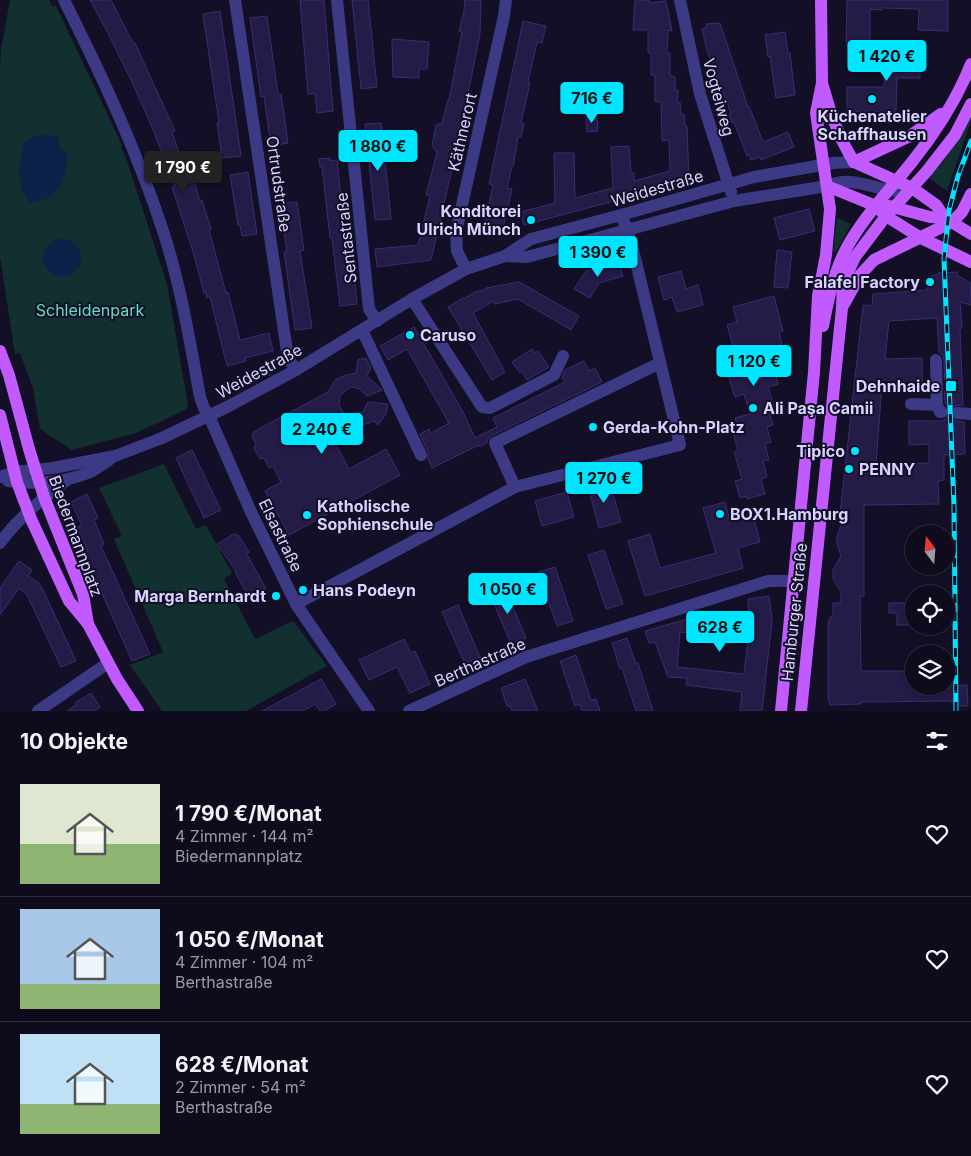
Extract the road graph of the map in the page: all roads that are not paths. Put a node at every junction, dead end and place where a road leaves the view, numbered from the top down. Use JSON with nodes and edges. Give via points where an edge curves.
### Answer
{"nodes":[{"id":1,"x":64,"y":0,"type":"edge"},
{"id":2,"x":236,"y":0,"type":"edge"},
{"id":3,"x":337,"y":0,"type":"edge"},
{"id":4,"x":506,"y":0,"type":"edge"},
{"id":5,"x":680,"y":0,"type":"edge"},
{"id":6,"x":821,"y":0,"type":"edge"},
{"id":7,"x":971,"y":64,"type":"edge"},
{"id":8,"x":822,"y":83,"type":"junction"},
{"id":9,"x":971,"y":104,"type":"edge"},
{"id":10,"x":949,"y":109,"type":"junction"},
{"id":11,"x":854,"y":162,"type":"junction"},
{"id":12,"x":824,"y":165,"type":"junction"},
{"id":13,"x":730,"y":184,"type":"junction"},
{"id":14,"x":893,"y":185,"type":"junction"},
{"id":15,"x":827,"y":186,"type":"junction"},
{"id":16,"x":912,"y":188,"type":"junction"},
{"id":17,"x":971,"y":194,"type":"edge"},
{"id":18,"x":734,"y":201,"type":"junction"},
{"id":19,"x":876,"y":206,"type":"junction"},
{"id":20,"x":890,"y":212,"type":"junction"},
{"id":21,"x":621,"y":216,"type":"junction"},
{"id":22,"x":949,"y":220,"type":"junction"},
{"id":23,"x":628,"y":231,"type":"junction"},
{"id":24,"x":971,"y":234,"type":"edge"},
{"id":25,"x":921,"y":238,"type":"junction"},
{"id":26,"x":505,"y":256,"type":"junction"},
{"id":27,"x":971,"y":262,"type":"edge"},
{"id":28,"x":466,"y":269,"type":"junction"},
{"id":29,"x":412,"y":300,"type":"junction"},
{"id":30,"x":842,"y":308,"type":"junction"},
{"id":31,"x":377,"y":321,"type":"junction"},
{"id":32,"x":362,"y":330,"type":"junction"},
{"id":33,"x":0,"y":356,"type":"edge"},
{"id":34,"x":563,"y":356,"type":"dead end"},
{"id":35,"x":936,"y":360,"type":"dead end"},
{"id":36,"x":660,"y":363,"type":"junction"},
{"id":37,"x":296,"y":370,"type":"junction"},
{"id":38,"x":814,"y":372,"type":"junction"},
{"id":39,"x":912,"y":404,"type":"dead end"},
{"id":40,"x":957,"y":413,"type":"dead end"},
{"id":41,"x":971,"y":414,"type":"edge"},
{"id":42,"x":0,"y":415,"type":"edge"},
{"id":43,"x":209,"y":416,"type":"junction"},
{"id":44,"x":421,"y":455,"type":"dead end"},
{"id":45,"x":115,"y":456,"type":"junction"},
{"id":46,"x":37,"y":476,"type":"junction"},
{"id":47,"x":15,"y":477,"type":"junction"},
{"id":48,"x":0,"y":478,"type":"edge"},
{"id":49,"x":64,"y":482,"type":"junction"},
{"id":50,"x":515,"y":487,"type":"junction"},
{"id":51,"x":44,"y":497,"type":"junction"},
{"id":52,"x":28,"y":513,"type":"junction"},
{"id":53,"x":0,"y":543,"type":"edge"},
{"id":54,"x":795,"y":581,"type":"junction"},
{"id":55,"x":296,"y":604,"type":"junction"},
{"id":56,"x":88,"y":624,"type":"junction"},
{"id":57,"x":108,"y":663,"type":"junction"},
{"id":58,"x":38,"y":711,"type":"edge"},
{"id":59,"x":138,"y":711,"type":"edge"},
{"id":60,"x":369,"y":711,"type":"edge"},
{"id":61,"x":409,"y":711,"type":"edge"},
{"id":62,"x":781,"y":711,"type":"edge"},
{"id":63,"x":801,"y":711,"type":"edge"}],
"edges":[{"from":1,"to":43,"type":"street","via":[[134,151],[164,233],[186,317],[200,397]]},
{"from":2,"to":37,"type":"street","name":"Ortrudstraße","via":[[288,358]]},
{"from":3,"to":31,"type":"street","name":"Sentastraße","via":[[369,309]]},
{"from":4,"to":28,"type":"street","name":"Käthnerort","via":[[456,232],[457,251]]},
{"from":5,"to":13,"type":"street","name":"Vogteiweg","via":[[700,94]]},
{"from":6,"to":8,"type":"main road"},
{"from":7,"to":10,"type":"main road","name":"Hamburger Straße"},
{"from":8,"to":11,"type":"main road","via":[[833,123]]},
{"from":8,"to":12,"type":"main road","name":"Hamburger Straße","via":[[816,113]]},
{"from":9,"to":16,"type":"main road","name":"Hamburger Straße","via":[[955,134]]},
{"from":10,"to":11,"type":"main road","via":[[910,136]]},
{"from":10,"to":14,"type":"main road","name":"Hamburger Straße"},
{"from":11,"to":12,"type":"street","name":"Weidestraße"},
{"from":11,"to":14,"type":"main road"},
{"from":12,"to":13,"type":"street","name":"Weidestraße"},
{"from":12,"to":15,"type":"main road","name":"Hamburger Straße"},
{"from":13,"to":18,"type":"street","name":"Vogteiweg"},
{"from":13,"to":21,"type":"street","name":"Weidestraße"},
{"from":14,"to":15,"type":"street","name":"Weidestraße","via":[[840,181]]},
{"from":14,"to":16,"type":"main road"},
{"from":14,"to":19,"type":"main road","name":"Hamburger Straße"},
{"from":15,"to":18,"type":"street","name":"Weidestraße"},
{"from":15,"to":19,"type":"main road"},
{"from":15,"to":38,"type":"main road","name":"Hamburger Straße","via":[[830,209],[818,296]]},
{"from":16,"to":20,"type":"main road","name":"Hamburger Straße"},
{"from":16,"to":22,"type":"main road","via":[[936,205]]},
{"from":17,"to":22,"type":"main road","via":[[962,212]]},
{"from":18,"to":23,"type":"street","name":"Weidestraße"},
{"from":19,"to":20,"type":"main road"},
{"from":19,"to":38,"type":"main road","name":"Hamburger Straße","via":[[843,254],[830,291]]},
{"from":20,"to":22,"type":"main road"},
{"from":20,"to":25,"type":"main road"},
{"from":20,"to":30,"type":"main road","name":"Hamburger Straße","via":[[855,256],[843,283]]},
{"from":21,"to":23,"type":"street"},
{"from":21,"to":26,"type":"street","name":"Weidestraße","via":[[531,239]]},
{"from":22,"to":24,"type":"main road"},
{"from":22,"to":25,"type":"main road","name":"Hamburger Straße"},
{"from":23,"to":26,"type":"street","name":"Weidestraße","via":[[527,258]]},
{"from":23,"to":36,"type":"street"},
{"from":25,"to":27,"type":"main road"},
{"from":25,"to":30,"type":"main road","name":"Hamburger Straße","via":[[874,260],[860,274]]},
{"from":26,"to":28,"type":"street","name":"Weidestraße"},
{"from":28,"to":29,"type":"street","name":"Weidestraße"},
{"from":29,"to":31,"type":"street","name":"Weidestraße"},
{"from":29,"to":34,"type":"street","via":[[482,407],[490,408],[554,375]]},
{"from":30,"to":63,"type":"main road","name":"Hamburger Straße"},
{"from":31,"to":32,"type":"street","name":"Weidestraße"},
{"from":32,"to":37,"type":"street","name":"Weidestraße"},
{"from":32,"to":44,"type":"street"},
{"from":33,"to":46,"type":"main road","name":"Biedermannplatz","via":[[9,375]]},
{"from":35,"to":39,"type":"street","via":[[940,408]]},
{"from":36,"to":50,"type":"street","via":[[495,443]]},
{"from":36,"to":50,"type":"street","via":[[680,445]]},
{"from":37,"to":43,"type":"street","name":"Weidestraße"},
{"from":38,"to":54,"type":"main road","name":"Hamburger Straße"},
{"from":40,"to":41,"type":"street"},
{"from":42,"to":47,"type":"main road","name":"Biedermannplatz"},
{"from":43,"to":45,"type":"street","name":"Weidestraße"},
{"from":43,"to":55,"type":"street","name":"Elsastraße"},
{"from":45,"to":46,"type":"street","name":"Weidestraße"},
{"from":45,"to":49,"type":"street","name":"Weidestraße"},
{"from":46,"to":47,"type":"street","name":"Weidestraße"},
{"from":46,"to":49,"type":"street","name":"Weidestraße"},
{"from":46,"to":51,"type":"main road","name":"Biedermannplatz"},
{"from":47,"to":48,"type":"street","name":"Weidestraße"},
{"from":47,"to":52,"type":"main road","name":"Biedermannplatz"},
{"from":49,"to":51,"type":"street","name":"Weidestraße"},
{"from":50,"to":55,"type":"street"},
{"from":51,"to":52,"type":"street","name":"Weidestraße"},
{"from":51,"to":56,"type":"main road","name":"Biedermannplatz","via":[[83,594]]},
{"from":52,"to":53,"type":"street","name":"Weidestraße"},
{"from":52,"to":56,"type":"main road","name":"Biedermannplatz","via":[[69,601]]},
{"from":54,"to":61,"type":"street","name":"Berthastraße","via":[[768,581],[526,657]]},
{"from":54,"to":62,"type":"main road","name":"Hamburger Straße"},
{"from":55,"to":60,"type":"street","name":"Elsastraße"},
{"from":56,"to":57,"type":"main road"},
{"from":57,"to":58,"type":"street"},
{"from":57,"to":59,"type":"main road"}]}
